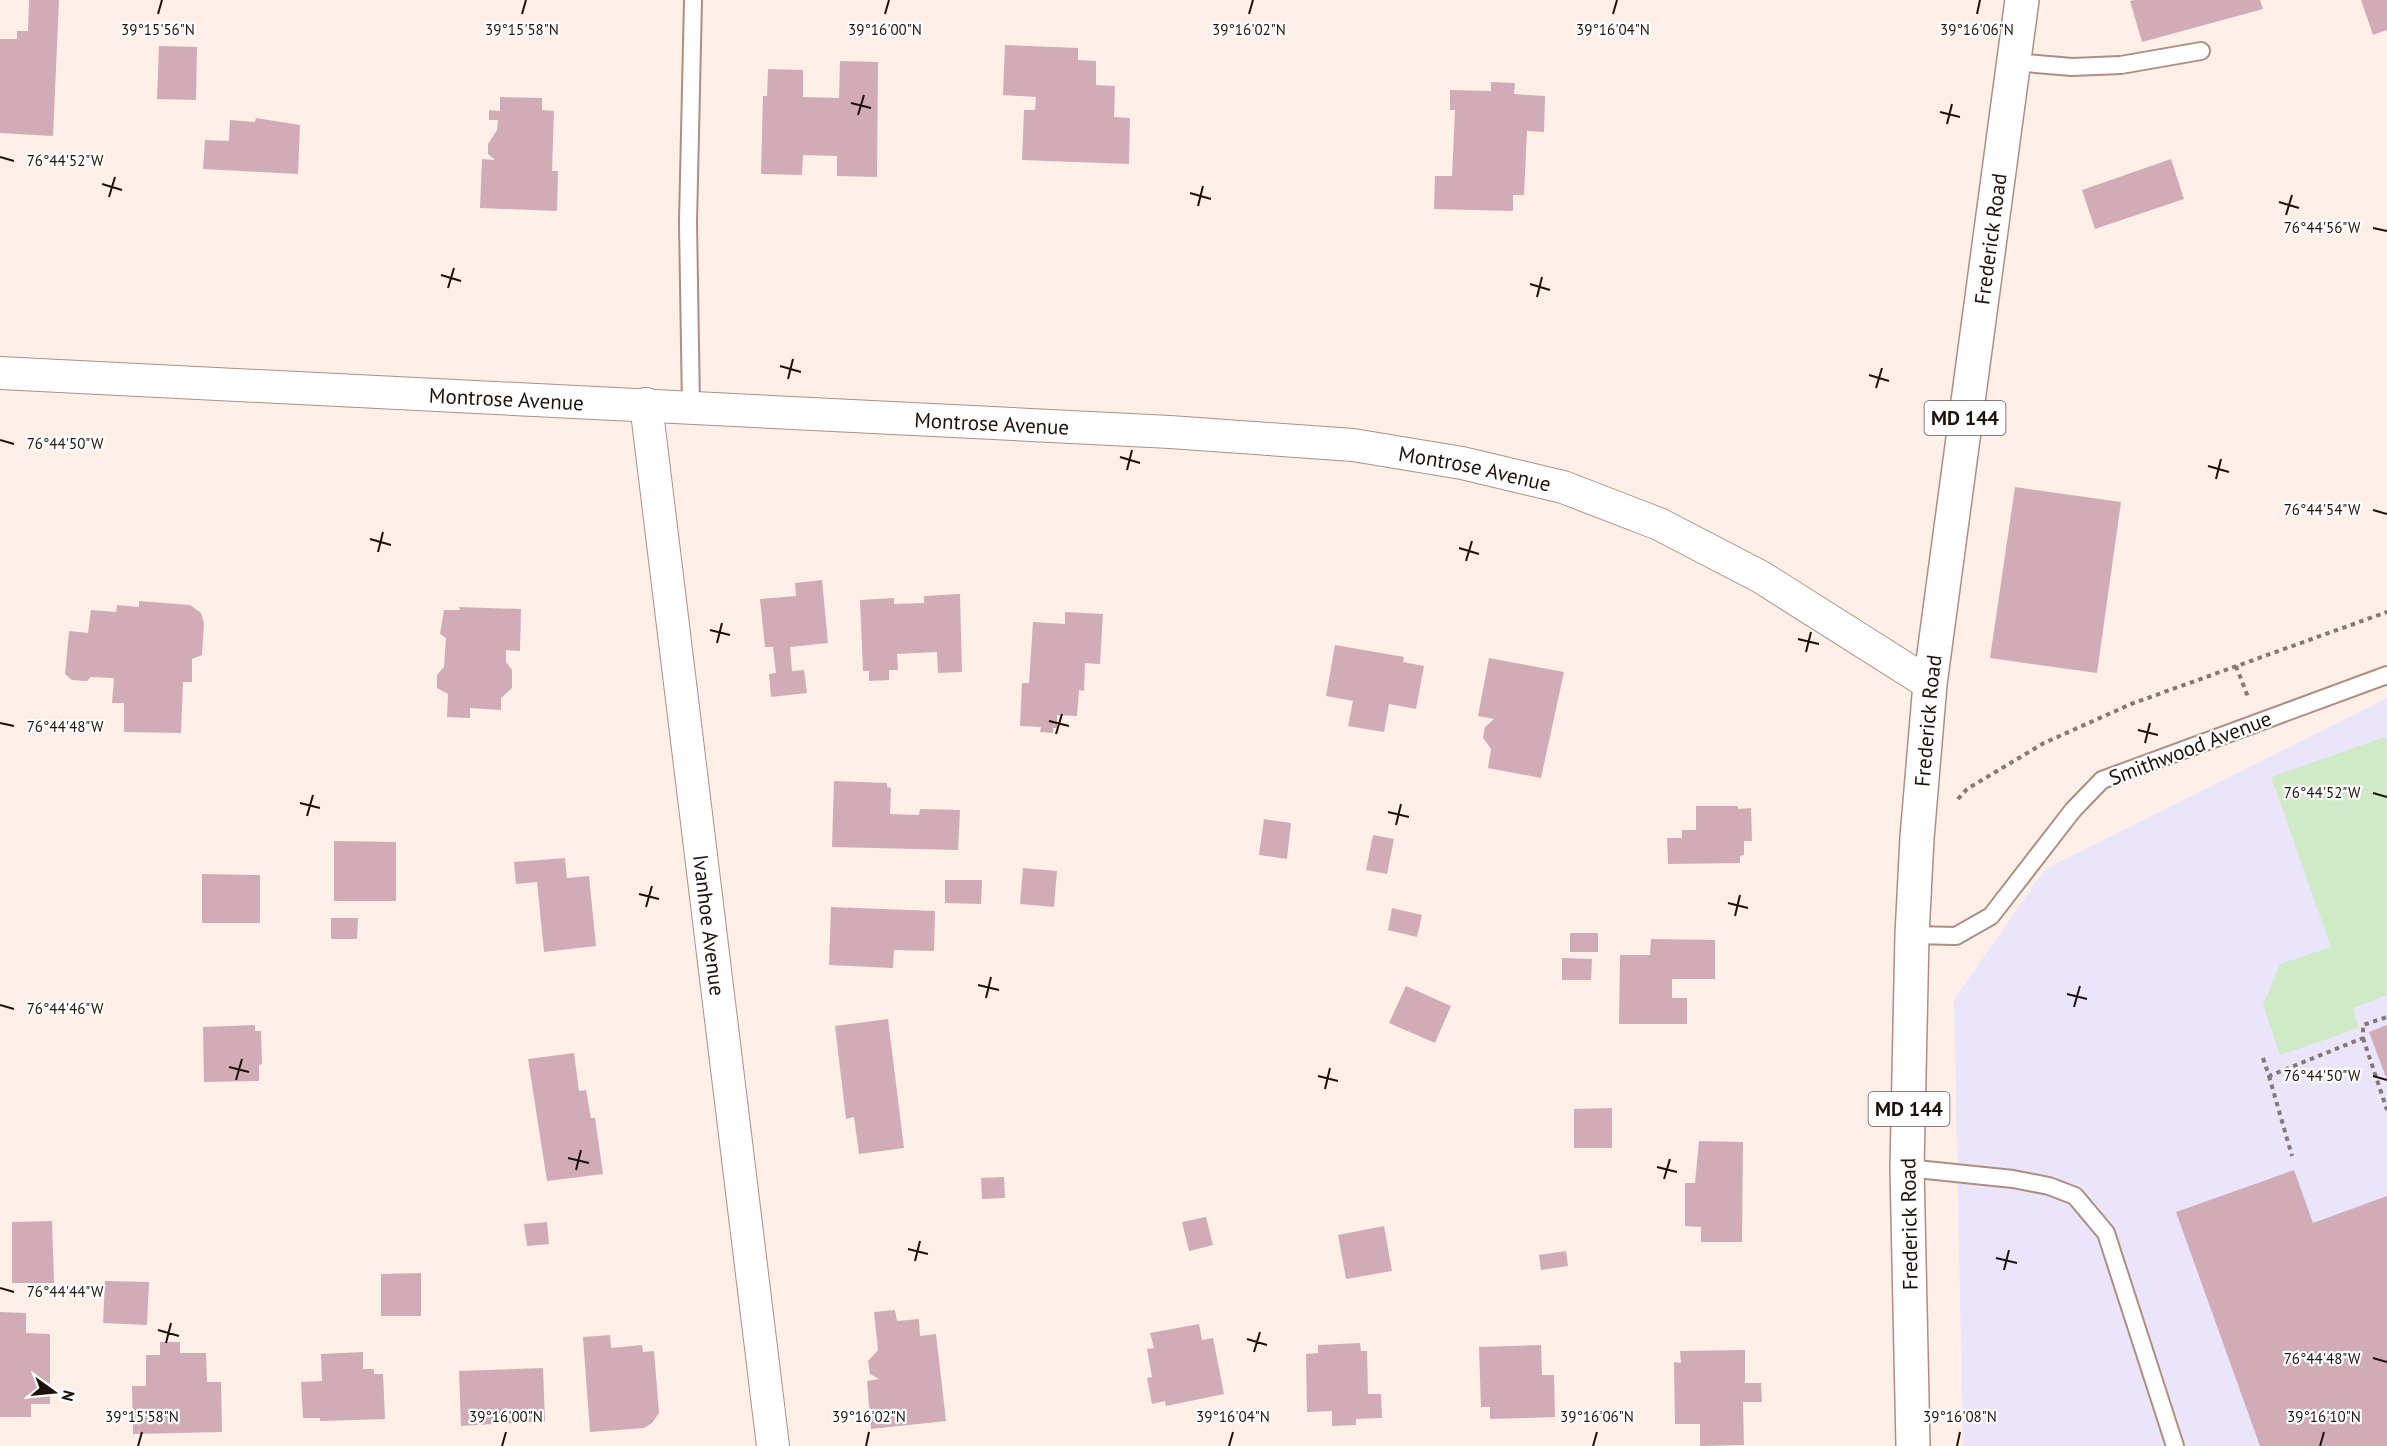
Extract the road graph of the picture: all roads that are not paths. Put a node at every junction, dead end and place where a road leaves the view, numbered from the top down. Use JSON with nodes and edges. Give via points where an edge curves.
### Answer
{"nodes":[{"id":1,"x":693,"y":0,"type":"edge"},
{"id":2,"x":2022,"y":0,"type":"edge"},
{"id":3,"x":2201,"y":51,"type":"dead end"},
{"id":4,"x":2013,"y":62,"type":"junction"},
{"id":5,"x":0,"y":373,"type":"edge"},
{"id":6,"x":646,"y":404,"type":"junction"},
{"id":7,"x":692,"y":407,"type":"junction"},
{"id":8,"x":2387,"y":675,"type":"edge"},
{"id":9,"x":1930,"y":684,"type":"junction"},
{"id":10,"x":1912,"y":935,"type":"junction"},
{"id":11,"x":1908,"y":1168,"type":"junction"},
{"id":12,"x":773,"y":1446,"type":"edge"},
{"id":13,"x":1913,"y":1446,"type":"edge"},
{"id":14,"x":2175,"y":1446,"type":"edge"}],
"edges":[{"from":1,"to":7,"type":"lane","via":[[688,222]]},
{"from":2,"to":4,"type":"main road","name":"Frederick Road","number":"MD 144"},
{"from":3,"to":4,"type":"lane","via":[[2121,65],[2072,67]]},
{"from":4,"to":9,"type":"main road","name":"Frederick Road","number":"MD 144"},
{"from":5,"to":6,"type":"street","name":"Montrose Avenue"},
{"from":6,"to":7,"type":"street","name":"Montrose Avenue"},
{"from":6,"to":12,"type":"street","name":"Ivanhoe Avenue"},
{"from":7,"to":9,"type":"street","name":"Montrose Avenue","via":[[1353,445],[1462,463],[1563,488],[1659,524],[1761,577]]},
{"from":8,"to":10,"type":"lane","name":"Smithwood Avenue","via":[[2102,780],[2073,810],[1991,916],[1956,936]]},
{"from":9,"to":10,"type":"main road","name":"Frederick Road","number":"MD 144"},
{"from":10,"to":11,"type":"main road","name":"Frederick Road","number":"MD 144"},
{"from":11,"to":13,"type":"main road","name":"Frederick Road","number":"MD 144"},
{"from":11,"to":14,"type":"lane","via":[[2013,1179],[2076,1196],[2106,1233]]}]}
